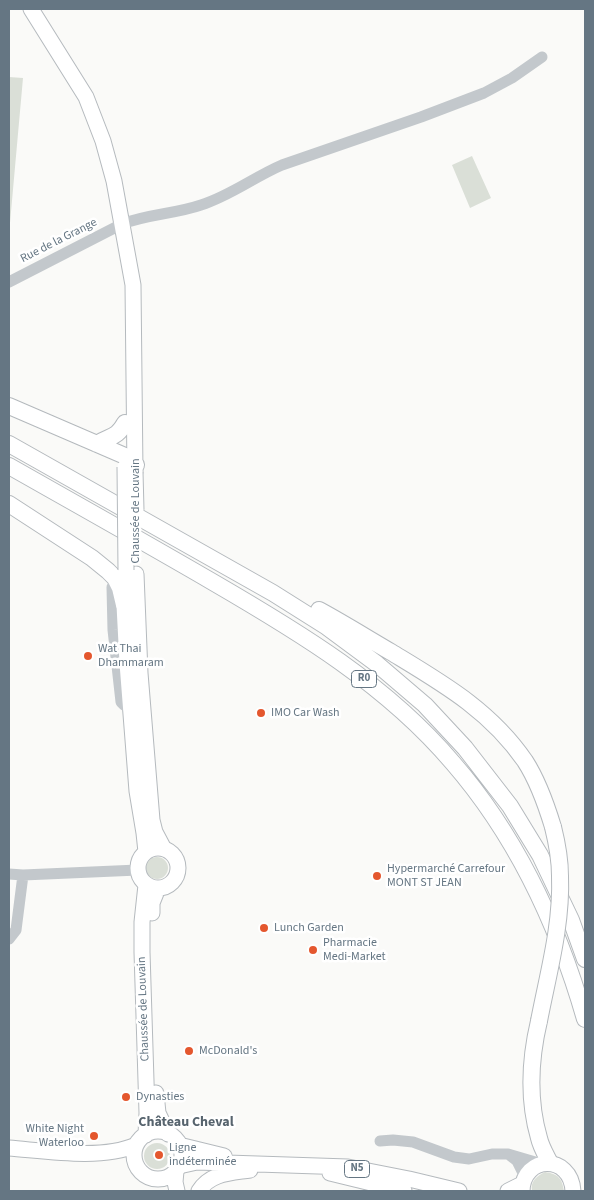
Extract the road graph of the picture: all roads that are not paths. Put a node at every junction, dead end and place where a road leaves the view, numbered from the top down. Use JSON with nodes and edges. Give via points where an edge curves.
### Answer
{"nodes":[{"id":1,"x":31,"y":9,"type":"edge"},
{"id":2,"x":542,"y":57,"type":"dead end"},
{"id":3,"x":122,"y":224,"type":"junction"},
{"id":4,"x":124,"y":239,"type":"junction"},
{"id":5,"x":9,"y":282,"type":"edge"},
{"id":6,"x":9,"y":406,"type":"edge"},
{"id":7,"x":125,"y":423,"type":"junction"},
{"id":8,"x":9,"y":444,"type":"edge"},
{"id":9,"x":98,"y":444,"type":"junction"},
{"id":10,"x":130,"y":465,"type":"junction"},
{"id":11,"x":9,"y":466,"type":"edge"},
{"id":12,"x":9,"y":504,"type":"edge"},
{"id":13,"x":131,"y":572,"type":"junction"},
{"id":14,"x":112,"y":587,"type":"dead end"},
{"id":15,"x":273,"y":593,"type":"junction"},
{"id":16,"x":124,"y":605,"type":"junction"},
{"id":17,"x":121,"y":661,"type":"junction"},
{"id":18,"x":140,"y":672,"type":"junction"},
{"id":19,"x":133,"y":740,"type":"junction"},
{"id":20,"x":148,"y":783,"type":"junction"},
{"id":21,"x":164,"y":849,"type":"junction"},
{"id":22,"x":146,"y":852,"type":"junction"},
{"id":23,"x":138,"y":870,"type":"junction"},
{"id":24,"x":9,"y":874,"type":"edge"},
{"id":25,"x":23,"y":874,"type":"junction"},
{"id":26,"x":152,"y":886,"type":"junction"},
{"id":27,"x":9,"y":939,"type":"edge"},
{"id":28,"x":585,"y":959,"type":"edge"},
{"id":29,"x":585,"y":1019,"type":"edge"},
{"id":30,"x":168,"y":1134,"type":"junction"},
{"id":31,"x":141,"y":1140,"type":"junction"},
{"id":32,"x":380,"y":1142,"type":"dead end"},
{"id":33,"x":179,"y":1145,"type":"junction"},
{"id":34,"x":9,"y":1148,"type":"edge"},
{"id":35,"x":98,"y":1153,"type":"junction"},
{"id":36,"x":508,"y":1154,"type":"junction"},
{"id":37,"x":247,"y":1162,"type":"junction"},
{"id":38,"x":546,"y":1163,"type":"junction"},
{"id":39,"x":289,"y":1166,"type":"junction"},
{"id":40,"x":305,"y":1167,"type":"junction"},
{"id":41,"x":177,"y":1169,"type":"junction"},
{"id":42,"x":142,"y":1172,"type":"junction"},
{"id":43,"x":523,"y":1184,"type":"edge"},
{"id":44,"x":155,"y":1191,"type":"edge"},
{"id":45,"x":177,"y":1191,"type":"edge"},
{"id":46,"x":199,"y":1191,"type":"edge"},
{"id":47,"x":404,"y":1191,"type":"edge"},
{"id":48,"x":459,"y":1191,"type":"edge"},
{"id":49,"x":508,"y":1191,"type":"edge"},
{"id":50,"x":573,"y":1191,"type":"edge"}],
"edges":[{"from":1,"to":3,"type":"main road","name":"Chaussée de Louvain","via":[[86,96],[103,141]]},
{"from":2,"to":3,"type":"street","name":"Rue de la Grange","via":[[494,88],[282,165],[210,202]]},
{"from":3,"to":4,"type":"main road","name":"Chaussée de Louvain"},
{"from":3,"to":5,"type":"street","name":"Rue de la Grange"},
{"from":4,"to":7,"type":"main road","name":"Chaussée de Louvain"},
{"from":4,"to":10,"type":"main road","name":"Chaussée de Louvain","via":[[132,285]]},
{"from":6,"to":9,"type":"highway"},
{"from":7,"to":9,"type":"highway","via":[[118,434]]},
{"from":7,"to":10,"type":"main road","name":"Chaussée de Louvain"},
{"from":8,"to":15,"type":"highway","number":"R0"},
{"from":9,"to":10,"type":"highway"},
{"from":10,"to":13,"type":"main road","name":"Chaussée de Louvain","bridge":true},
{"from":11,"to":29,"type":"highway","number":"R0","via":[[312,641],[408,716],[453,762],[486,804],[528,872],[558,934]]},
{"from":12,"to":16,"type":"highway","via":[[108,570],[120,588]]},
{"from":13,"to":16,"type":"main road","name":"Chaussée de Louvain"},
{"from":13,"to":18,"type":"main road","name":"Chaussée de Louvain"},
{"from":14,"to":17,"type":"street"},
{"from":15,"to":28,"type":"highway","number":"R0","via":[[377,664],[425,705],[465,748],[510,806],[540,856],[571,920]]},
{"from":15,"to":38,"type":"highway","bridge":true,"via":[[292,594],[436,678],[469,701],[503,732],[525,762],[542,794],[553,827],[560,877],[558,915],[531,1068],[532,1100]]},
{"from":16,"to":17,"type":"main road","name":"Chaussée de Louvain"},
{"from":17,"to":18,"type":"street"},
{"from":17,"to":19,"type":"main road","name":"Chaussée de Louvain"},
{"from":18,"to":20,"type":"main road","name":"Chaussée de Louvain"},
{"from":19,"to":20,"type":"main road","name":"Chaussée de Louvain","via":[[138,737],[140,742],[142,769]]},
{"from":19,"to":22,"type":"main road","name":"Chaussée de Louvain"},
{"from":20,"to":21,"type":"main road","name":"Chaussée de Louvain","via":[[152,823]]},
{"from":21,"to":22,"type":"main road"},
{"from":21,"to":26,"type":"main road","via":[[173,855],[178,871],[168,886]]},
{"from":22,"to":23,"type":"main road","via":[[141,857]]},
{"from":23,"to":25,"type":"street"},
{"from":23,"to":26,"type":"main road","via":[[139,876]]},
{"from":24,"to":25,"type":"street"},
{"from":25,"to":27,"type":"street","via":[[16,930]]},
{"from":26,"to":30,"type":"main road","name":"Chaussée de Louvain","via":[[156,1099],[158,1114]]},
{"from":26,"to":31,"type":"main road","name":"Chaussée de Louvain","via":[[142,930],[147,1113]]},
{"from":30,"to":31,"type":"main road","number":"N5","via":[[153,1132]]},
{"from":30,"to":33,"type":"main road"},
{"from":31,"to":35,"type":"main road","number":"N5","via":[[123,1151]]},
{"from":31,"to":42,"type":"main road","via":[[134,1152],[134,1160]]},
{"from":32,"to":36,"type":"street","via":[[413,1142],[468,1159]]},
{"from":33,"to":37,"type":"main road","number":"N5"},
{"from":33,"to":41,"type":"main road","via":[[181,1159]]},
{"from":34,"to":35,"type":"main road","number":"N5"},
{"from":35,"to":42,"type":"main road","number":"N5"},
{"from":36,"to":38,"type":"street"},
{"from":36,"to":43,"type":"street","via":[[517,1161]]},
{"from":37,"to":39,"type":"main road","number":"N5"},
{"from":37,"to":41,"type":"main road","number":"N5","via":[[197,1162]]},
{"from":38,"to":43,"type":"main road","via":[[535,1166]]},
{"from":38,"to":50,"type":"main road","via":[[564,1169]]},
{"from":39,"to":40,"type":"main road","number":"N5"},
{"from":39,"to":46,"type":"main road","via":[[221,1174],[203,1184]]},
{"from":40,"to":47,"type":"main road","number":"N5"},
{"from":40,"to":48,"type":"main road","number":"N5","via":[[348,1167]]},
{"from":41,"to":42,"type":"main road","number":"N5","via":[[164,1178],[156,1179]]},
{"from":41,"to":45,"type":"main road"},
{"from":42,"to":44,"type":"main road"},
{"from":43,"to":49,"type":"main road"}]}
